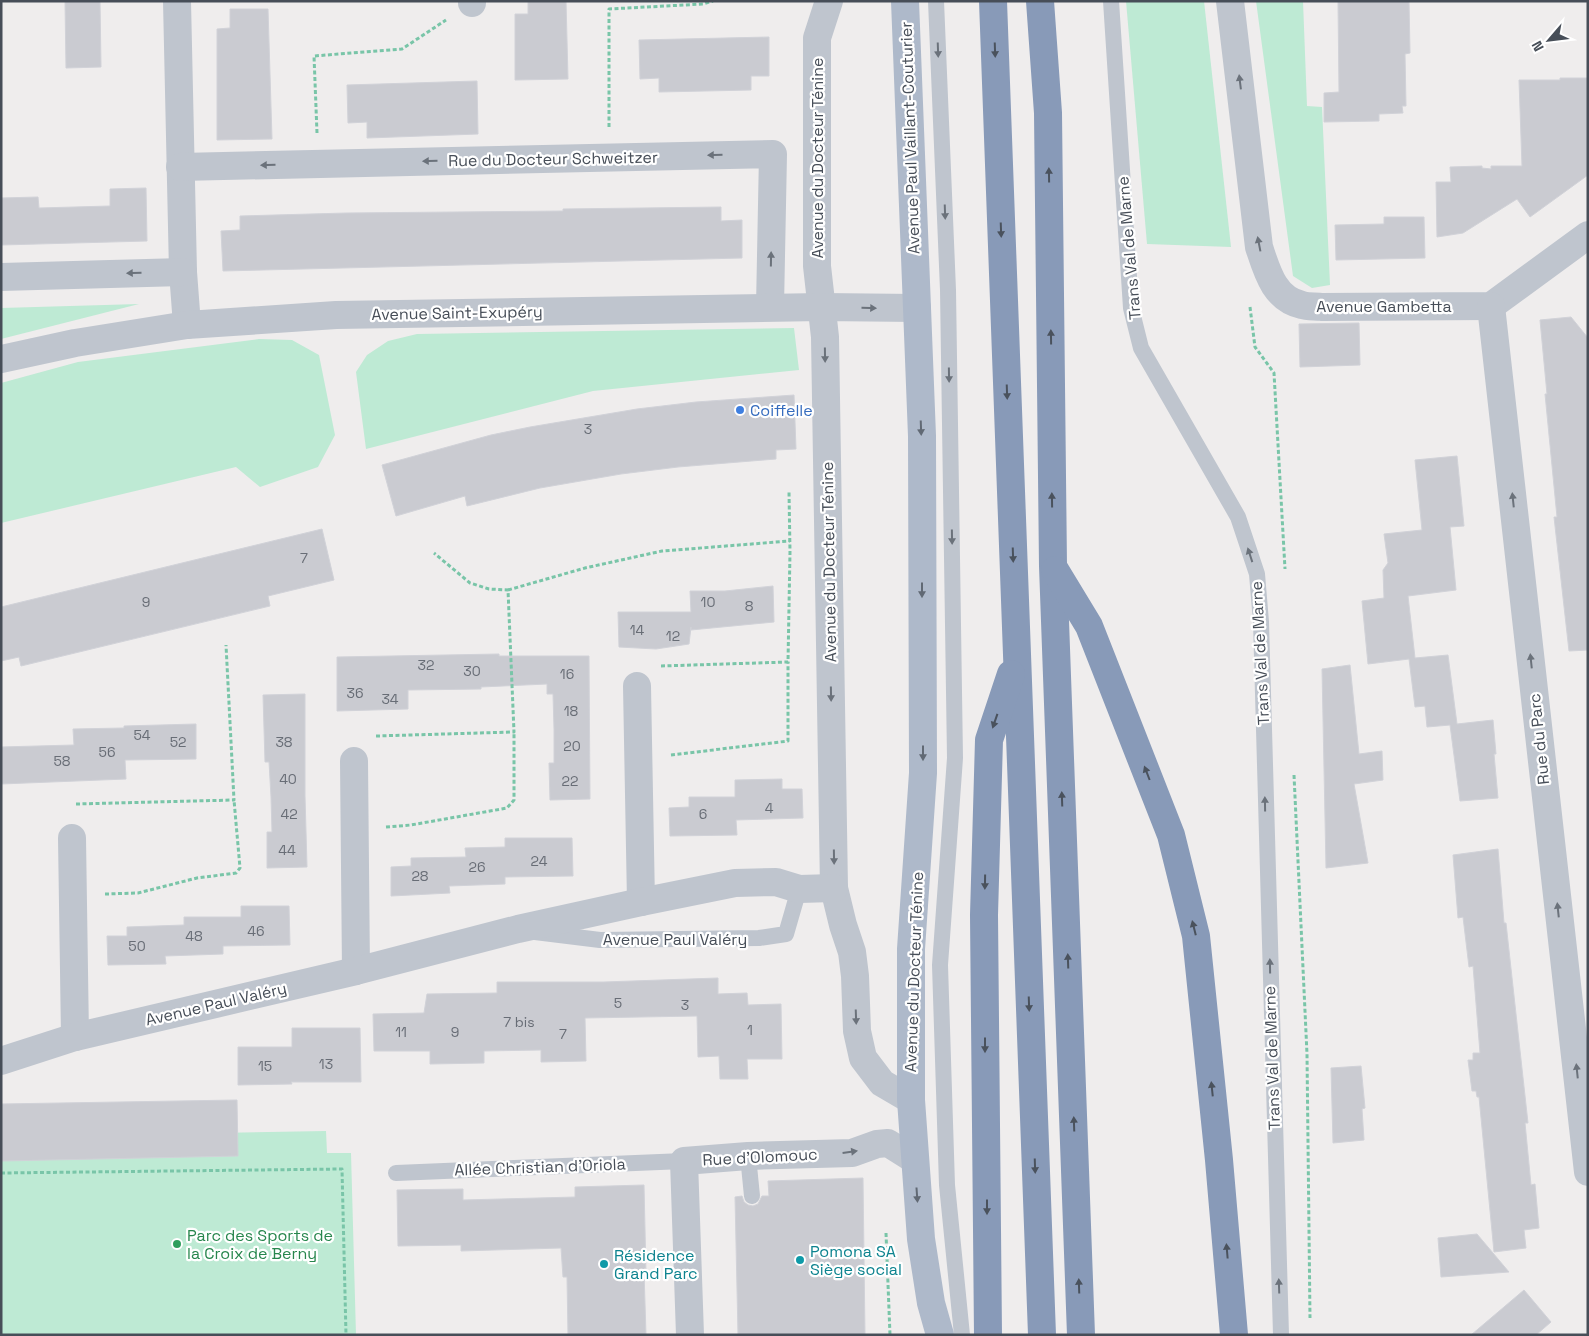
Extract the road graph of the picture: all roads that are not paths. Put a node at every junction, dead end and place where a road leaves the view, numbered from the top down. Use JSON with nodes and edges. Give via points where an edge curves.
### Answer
{"nodes":[{"id":1,"x":177,"y":1,"type":"edge"},
{"id":2,"x":830,"y":1,"type":"edge"},
{"id":3,"x":904,"y":1,"type":"edge"},
{"id":4,"x":936,"y":1,"type":"edge"},
{"id":5,"x":993,"y":1,"type":"edge"},
{"id":6,"x":1040,"y":1,"type":"edge"},
{"id":7,"x":1111,"y":1,"type":"edge"},
{"id":8,"x":1230,"y":1,"type":"edge"},
{"id":9,"x":180,"y":167,"type":"junction"},
{"id":10,"x":1588,"y":235,"type":"edge"},
{"id":11,"x":183,"y":272,"type":"junction"},
{"id":12,"x":915,"y":274,"type":"joint"},
{"id":13,"x":1,"y":277,"type":"edge"},
{"id":14,"x":1491,"y":306,"type":"junction"},
{"id":15,"x":770,"y":307,"type":"junction"},
{"id":16,"x":821,"y":307,"type":"junction"},
{"id":17,"x":917,"y":308,"type":"junction"},
{"id":18,"x":187,"y":325,"type":"junction"},
{"id":19,"x":1,"y":359,"type":"edge"},
{"id":20,"x":1053,"y":566,"type":"junction"},
{"id":21,"x":1016,"y":658,"type":"junction"},
{"id":22,"x":637,"y":686,"type":"road end"},
{"id":23,"x":354,"y":761,"type":"road end"},
{"id":24,"x":72,"y":838,"type":"road end"},
{"id":25,"x":834,"y":888,"type":"junction"},
{"id":26,"x":799,"y":889,"type":"junction"},
{"id":27,"x":641,"y":902,"type":"junction"},
{"id":28,"x":518,"y":929,"type":"junction"},
{"id":29,"x":356,"y":971,"type":"junction"},
{"id":30,"x":75,"y":1037,"type":"junction"},
{"id":31,"x":1,"y":1061,"type":"edge"},
{"id":32,"x":911,"y":1100,"type":"junction"},
{"id":33,"x":748,"y":1156,"type":"junction"},
{"id":34,"x":684,"y":1160,"type":"junction"},
{"id":35,"x":915,"y":1160,"type":"junction"},
{"id":36,"x":1588,"y":1172,"type":"edge"},
{"id":37,"x":396,"y":1173,"type":"dead end"},
{"id":38,"x":752,"y":1196,"type":"dead end"},
{"id":39,"x":690,"y":1335,"type":"edge"},
{"id":40,"x":940,"y":1335,"type":"edge"},
{"id":41,"x":962,"y":1335,"type":"edge"},
{"id":42,"x":988,"y":1335,"type":"edge"},
{"id":43,"x":1042,"y":1335,"type":"edge"},
{"id":44,"x":1081,"y":1335,"type":"edge"},
{"id":45,"x":1234,"y":1335,"type":"edge"},
{"id":46,"x":1281,"y":1335,"type":"edge"}],
"edges":[{"from":1,"to":9,"type":"street"},
{"from":2,"to":16,"type":"street","name":"Avenue du Docteur Ténine","via":[[817,38],[817,266]]},
{"from":3,"to":12,"type":"main road","name":"Avenue Paul Vaillant-Couturier"},
{"from":4,"to":41,"type":"lane","one_way":true,"via":[[948,290],[955,758],[940,965],[947,1185]]},
{"from":5,"to":21,"type":"highway","one_way":true},
{"from":20,"to":6,"type":"highway","one_way":true,"via":[[1048,113]]},
{"from":46,"to":7,"type":"lane","name":"Trans Val de Marne","one_way":true,"via":[[1257,574],[1238,517],[1141,348],[1131,308]]},
{"from":14,"to":8,"type":"street","name":"Avenue Gambetta","one_way":true,"via":[[1322,307],[1286,299],[1276,289],[1259,247]]},
{"from":9,"to":11,"type":"street"},
{"from":15,"to":9,"type":"street","name":"Rue du Docteur Schweitzer","one_way":true,"via":[[773,154]]},
{"from":10,"to":14,"type":"street"},
{"from":11,"to":13,"type":"street","one_way":true},
{"from":11,"to":18,"type":"street"},
{"from":12,"to":17,"type":"main road","name":"Avenue du Docteur Ténine"},
{"from":36,"to":14,"type":"street","name":"Rue du Parc","one_way":true},
{"from":15,"to":16,"type":"street","name":"Avenue Saint-Exupéry"},
{"from":15,"to":18,"type":"street","name":"Avenue Saint-Exupéry","via":[[336,315]]},
{"from":16,"to":17,"type":"street","name":"Avenue Saint-Exupéry","one_way":true},
{"from":16,"to":25,"type":"street","name":"Avenue du Docteur Ténine","one_way":true,"via":[[825,337]]},
{"from":17,"to":32,"type":"main road","name":"Avenue du Docteur Ténine","one_way":true,"via":[[922,436],[923,773],[911,949]]},
{"from":18,"to":19,"type":"street","name":"Avenue Saint-Exupéry"},
{"from":44,"to":20,"type":"highway","one_way":true},
{"from":45,"to":20,"type":"highway","one_way":true,"via":[[1196,936],[1167,826],[1088,626]]},
{"from":21,"to":42,"type":"highway","one_way":true,"via":[[989,740],[984,915]]},
{"from":21,"to":43,"type":"highway","one_way":true},
{"from":22,"to":27,"type":"street"},
{"from":23,"to":29,"type":"street"},
{"from":24,"to":30,"type":"street"},
{"from":25,"to":26,"type":"street","name":"Avenue Paul Valéry"},
{"from":25,"to":32,"type":"street","name":"Avenue du Docteur Ténine","one_way":true,"via":[[852,952],[857,1031],[863,1058],[882,1083]]},
{"from":26,"to":27,"type":"street","name":"Avenue Paul Valéry","via":[[776,882],[735,883]]},
{"from":26,"to":28,"type":"lane","name":"Avenue Paul Valéry","via":[[786,934],[760,938],[600,940]]},
{"from":27,"to":28,"type":"street","name":"Avenue Paul Valéry"},
{"from":28,"to":29,"type":"street","name":"Avenue Paul Valéry"},
{"from":29,"to":30,"type":"street","name":"Avenue Paul Valéry"},
{"from":30,"to":31,"type":"street","name":"Avenue Paul Valéry"},
{"from":32,"to":35,"type":"main road","name":"Avenue du Docteur Ténine"},
{"from":33,"to":34,"type":"street","name":"Rue d'Olomouc"},
{"from":33,"to":35,"type":"street","name":"Rue d'Olomouc","one_way":true,"via":[[852,1153],[888,1143]]},
{"from":33,"to":38,"type":"lane"},
{"from":34,"to":37,"type":"lane","name":"Allée Christian d'Oriola"},
{"from":34,"to":39,"type":"street","name":"Rue d'Olomouc"},
{"from":35,"to":40,"type":"main road","name":"Avenue du Docteur Ténine","one_way":true,"via":[[920,1239]]}]}
